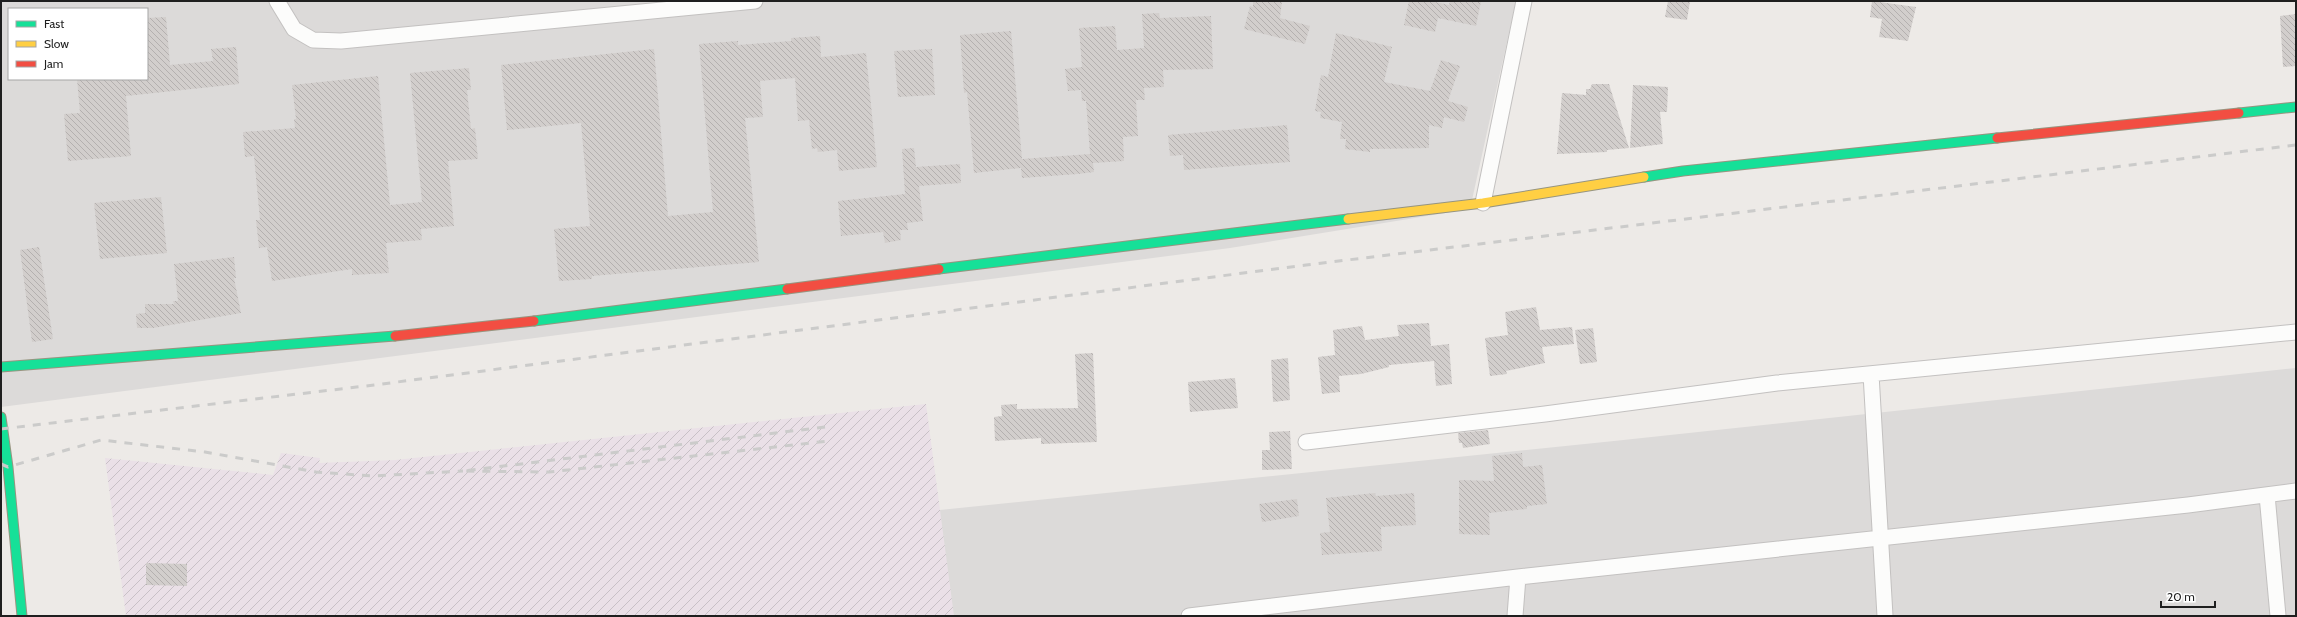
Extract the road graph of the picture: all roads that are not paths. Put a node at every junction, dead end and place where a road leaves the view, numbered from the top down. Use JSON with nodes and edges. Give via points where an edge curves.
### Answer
{"nodes":[{"id":1,"x":277,"y":1,"type":"edge"},
{"id":2,"x":755,"y":1,"type":"edge"},
{"id":3,"x":1524,"y":1,"type":"edge"},
{"id":4,"x":2296,"y":107,"type":"edge"},
{"id":5,"x":1484,"y":203,"type":"junction"},
{"id":6,"x":2296,"y":332,"type":"edge"},
{"id":7,"x":1,"y":367,"type":"edge"},
{"id":8,"x":1871,"y":374,"type":"junction"},
{"id":9,"x":1,"y":417,"type":"edge"},
{"id":10,"x":1306,"y":442,"type":"dead end"},
{"id":11,"x":2296,"y":491,"type":"edge"},
{"id":12,"x":2268,"y":495,"type":"junction"},
{"id":13,"x":1879,"y":538,"type":"junction"},
{"id":14,"x":1518,"y":577,"type":"junction"},
{"id":15,"x":22,"y":616,"type":"edge"},
{"id":16,"x":1189,"y":616,"type":"edge"},
{"id":17,"x":1515,"y":616,"type":"edge"},
{"id":18,"x":1885,"y":616,"type":"edge"},
{"id":19,"x":2278,"y":616,"type":"edge"}],
"edges":[{"from":1,"to":2,"type":"street","via":[[294,29],[314,40],[341,41]]},
{"from":3,"to":5,"type":"street"},
{"from":4,"to":5,"type":"street","via":[[1683,171]]},
{"from":5,"to":7,"type":"street","via":[[444,332]]},
{"from":6,"to":8,"type":"street"},
{"from":8,"to":10,"type":"street","via":[[1777,383]]},
{"from":8,"to":13,"type":"street"},
{"from":9,"to":15,"type":"street"},
{"from":11,"to":12,"type":"street"},
{"from":12,"to":13,"type":"street"},
{"from":12,"to":19,"type":"street"},
{"from":13,"to":14,"type":"street"},
{"from":13,"to":18,"type":"street"},
{"from":14,"to":16,"type":"street"},
{"from":14,"to":17,"type":"street"}]}
